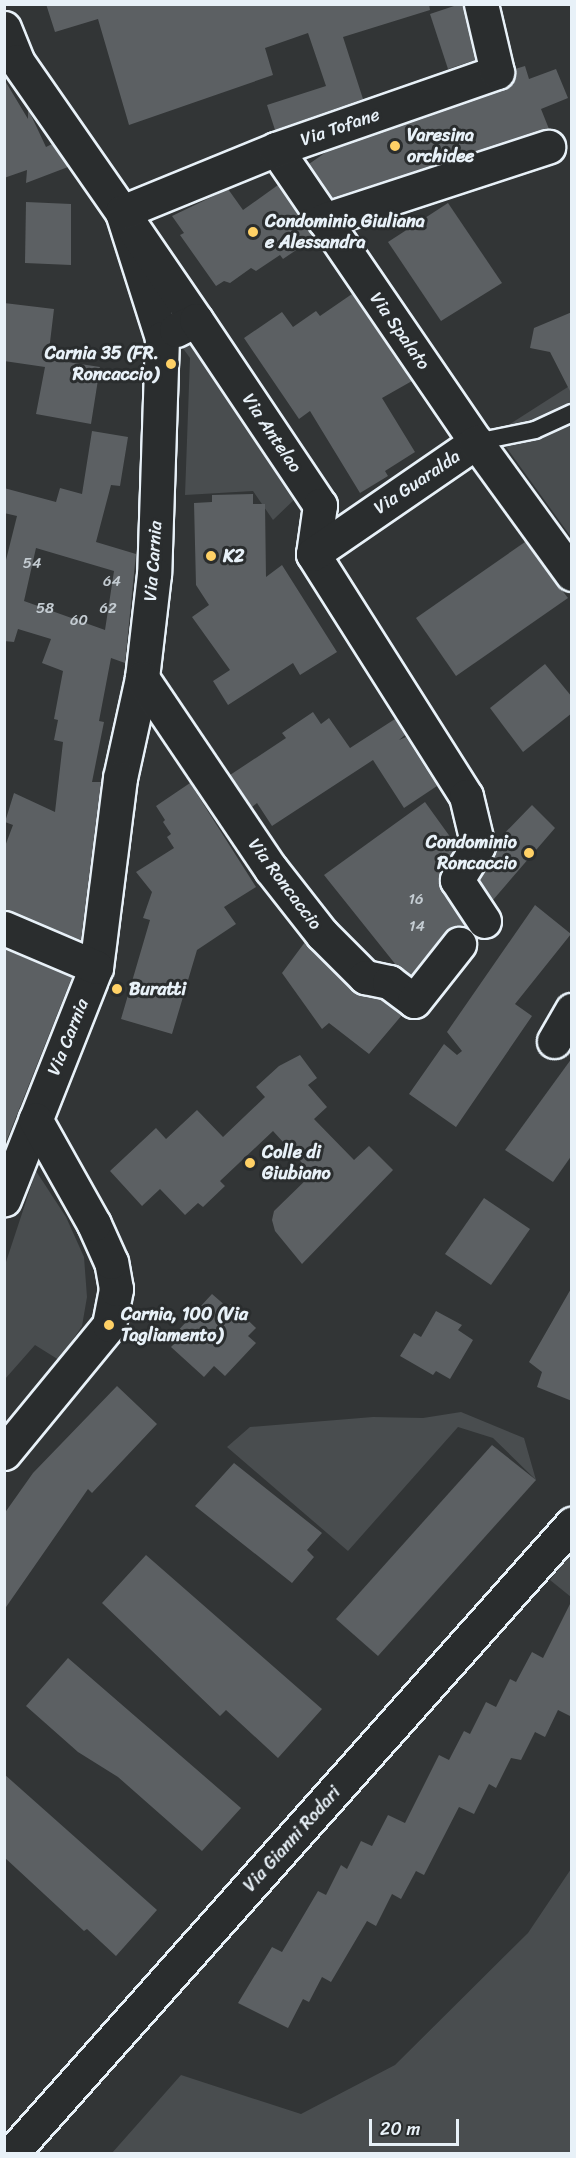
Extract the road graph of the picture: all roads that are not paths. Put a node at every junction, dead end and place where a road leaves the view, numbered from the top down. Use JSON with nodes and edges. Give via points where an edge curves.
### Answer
{"nodes":[{"id":1,"x":481,"y":4,"type":"edge"},
{"id":2,"x":4,"y":28,"type":"edge"},
{"id":3,"x":11,"y":62,"type":"edge"},
{"id":4,"x":548,"y":147,"type":"dead end"},
{"id":5,"x":276,"y":149,"type":"junction"},
{"id":6,"x":122,"y":212,"type":"junction"},
{"id":7,"x":324,"y":220,"type":"junction"},
{"id":8,"x":196,"y":320,"type":"junction"},
{"id":9,"x":162,"y":338,"type":"junction"},
{"id":10,"x":572,"y":413,"type":"edge"},
{"id":11,"x":476,"y":442,"type":"junction"},
{"id":12,"x":313,"y":554,"type":"junction"},
{"id":13,"x":572,"y":574,"type":"edge"},
{"id":14,"x":142,"y":678,"type":"junction"},
{"id":15,"x":484,"y":921,"type":"dead end"},
{"id":16,"x":4,"y":928,"type":"edge"},
{"id":17,"x":459,"y":944,"type":"dead end"},
{"id":18,"x":96,"y":967,"type":"junction"},
{"id":19,"x":572,"y":1010,"type":"edge"},
{"id":20,"x":554,"y":1041,"type":"dead end"},
{"id":21,"x":35,"y":1119,"type":"junction"},
{"id":22,"x":4,"y":1199,"type":"edge"},
{"id":23,"x":4,"y":1454,"type":"edge"},
{"id":24,"x":572,"y":1524,"type":"edge"},
{"id":25,"x":11,"y":2154,"type":"edge"}],
"edges":[{"from":1,"to":5,"type":"street","name":"Via Tofane","via":[[497,72]]},
{"from":2,"to":3,"type":"street","name":"Via Carnia"},
{"from":3,"to":6,"type":"street","name":"Via Carnia"},
{"from":4,"to":7,"type":"street"},
{"from":5,"to":6,"type":"street","name":"Via Tofane"},
{"from":5,"to":7,"type":"street","name":"Via Spalato"},
{"from":6,"to":8,"type":"street","name":"Via Antelao"},
{"from":6,"to":9,"type":"street","name":"Via Carnia"},
{"from":7,"to":11,"type":"street","name":"Via Spalato"},
{"from":8,"to":9,"type":"street"},
{"from":8,"to":12,"type":"street","name":"Via Antelao","via":[[320,505]]},
{"from":9,"to":14,"type":"street","name":"Via Carnia","via":[[155,563]]},
{"from":10,"to":11,"type":"lane","via":[[535,430]]},
{"from":11,"to":12,"type":"street","name":"Via Guaralda"},
{"from":11,"to":13,"type":"street","name":"Via Guaralda"},
{"from":12,"to":15,"type":"street","via":[[466,796],[478,846],[457,880]]},
{"from":14,"to":17,"type":"street","name":"Via Roncaccio","via":[[271,869],[322,934],[365,977],[389,982],[414,1001]]},
{"from":14,"to":18,"type":"street","name":"Via Carnia","via":[[120,778]]},
{"from":16,"to":18,"type":"street"},
{"from":18,"to":21,"type":"street","name":"Via Carnia"},
{"from":19,"to":20,"type":"street"},
{"from":21,"to":22,"type":"street","name":"Via Carnia"},
{"from":21,"to":23,"type":"street","via":[[94,1224],[111,1262],[116,1289],[109,1325]]},
{"from":24,"to":25,"type":"street","name":"Via Gianni Rodari"}]}
